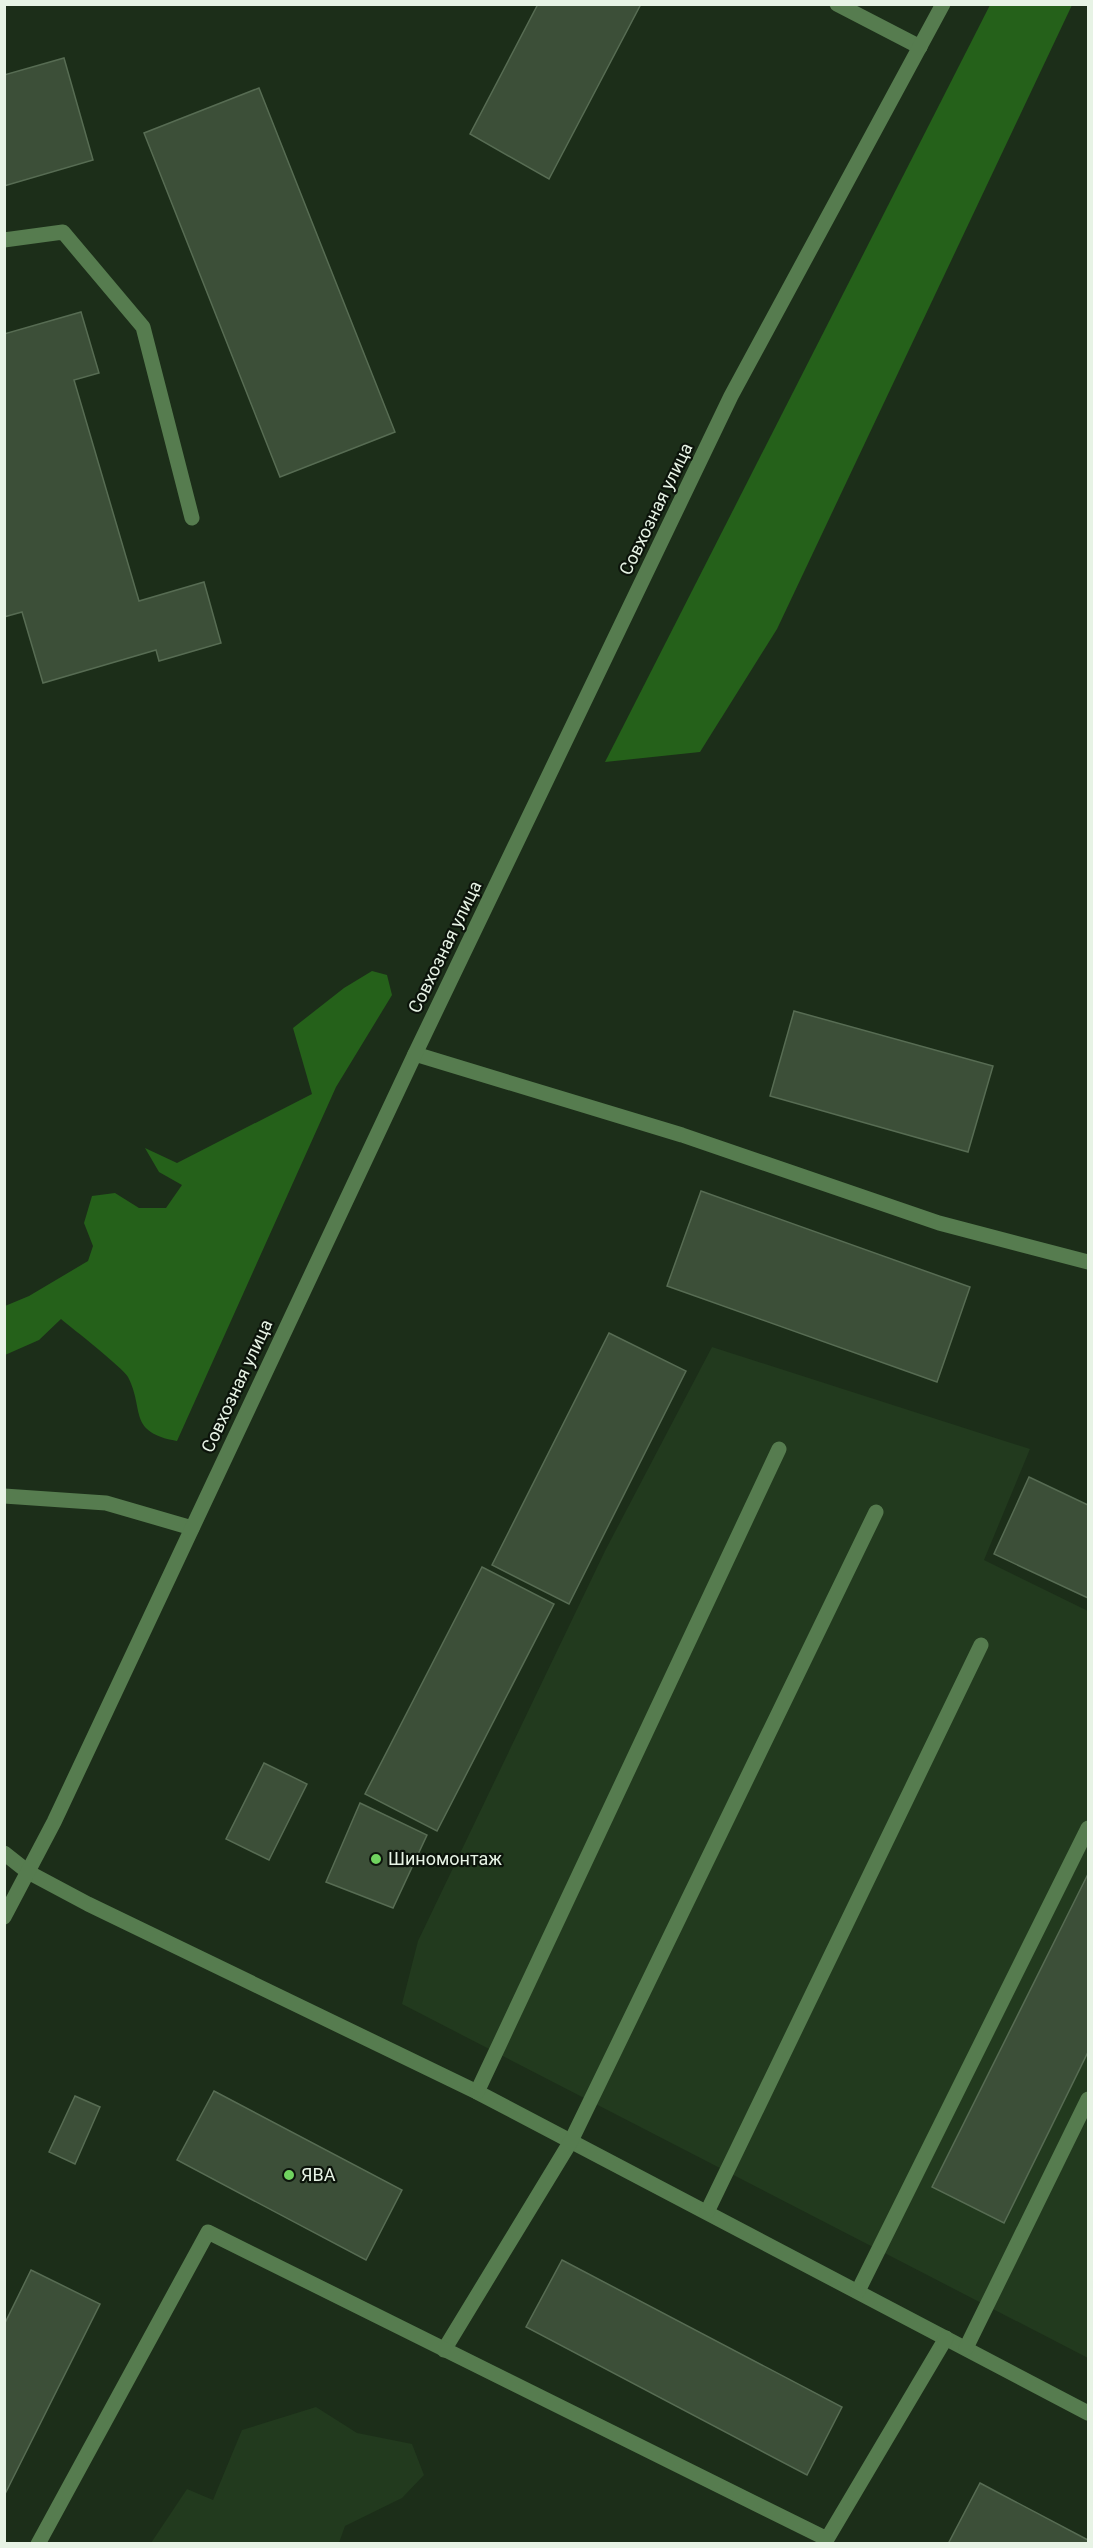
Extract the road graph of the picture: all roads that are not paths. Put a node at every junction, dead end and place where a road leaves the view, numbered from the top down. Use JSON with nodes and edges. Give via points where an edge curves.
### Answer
{"nodes":[{"id":1,"x":837,"y":4,"type":"edge"},
{"id":2,"x":943,"y":4,"type":"edge"},
{"id":3,"x":920,"y":47,"type":"junction"},
{"id":4,"x":4,"y":240,"type":"edge"},
{"id":5,"x":192,"y":518,"type":"dead end"},
{"id":6,"x":415,"y":1054,"type":"junction"},
{"id":7,"x":1089,"y":1262,"type":"edge"},
{"id":8,"x":779,"y":1449,"type":"dead end"},
{"id":9,"x":4,"y":1496,"type":"edge"},
{"id":10,"x":876,"y":1512,"type":"dead end"},
{"id":11,"x":192,"y":1528,"type":"junction"},
{"id":12,"x":981,"y":1645,"type":"dead end"},
{"id":13,"x":1089,"y":1828,"type":"edge"},
{"id":14,"x":4,"y":1853,"type":"edge"},
{"id":15,"x":28,"y":1872,"type":"junction"},
{"id":16,"x":4,"y":1917,"type":"edge"},
{"id":17,"x":477,"y":2092,"type":"junction"},
{"id":18,"x":1089,"y":2099,"type":"edge"},
{"id":19,"x":571,"y":2141,"type":"junction"},
{"id":20,"x":707,"y":2212,"type":"junction"},
{"id":21,"x":858,"y":2291,"type":"junction"},
{"id":22,"x":946,"y":2338,"type":"junction"},
{"id":23,"x":966,"y":2348,"type":"junction"},
{"id":24,"x":444,"y":2350,"type":"junction"},
{"id":25,"x":1089,"y":2413,"type":"edge"},
{"id":26,"x":829,"y":2542,"type":"edge"},
{"id":27,"x":38,"y":2544,"type":"edge"}],
"edges":[{"from":1,"to":3,"type":"street"},
{"from":2,"to":3,"type":"street","name":"Совхозная улица"},
{"from":3,"to":6,"type":"street","name":"Совхозная улица","via":[[731,396]]},
{"from":4,"to":5,"type":"street","via":[[63,232],[143,327]]},
{"from":6,"to":7,"type":"street","via":[[682,1135],[939,1223]]},
{"from":6,"to":11,"type":"street","name":"Совхозная улица"},
{"from":8,"to":17,"type":"street"},
{"from":9,"to":11,"type":"street","via":[[106,1503]]},
{"from":10,"to":19,"type":"street"},
{"from":11,"to":15,"type":"street","name":"Совхозная улица"},
{"from":12,"to":20,"type":"street"},
{"from":13,"to":21,"type":"street"},
{"from":14,"to":15,"type":"street"},
{"from":15,"to":16,"type":"street","name":"Совхозная улица"},
{"from":15,"to":17,"type":"street"},
{"from":17,"to":19,"type":"street"},
{"from":18,"to":23,"type":"street"},
{"from":19,"to":20,"type":"street"},
{"from":19,"to":24,"type":"street"},
{"from":20,"to":21,"type":"street"},
{"from":21,"to":22,"type":"street"},
{"from":22,"to":23,"type":"street"},
{"from":22,"to":26,"type":"street"},
{"from":23,"to":25,"type":"street"},
{"from":24,"to":26,"type":"street"},
{"from":24,"to":27,"type":"street","via":[[208,2232]]}]}
